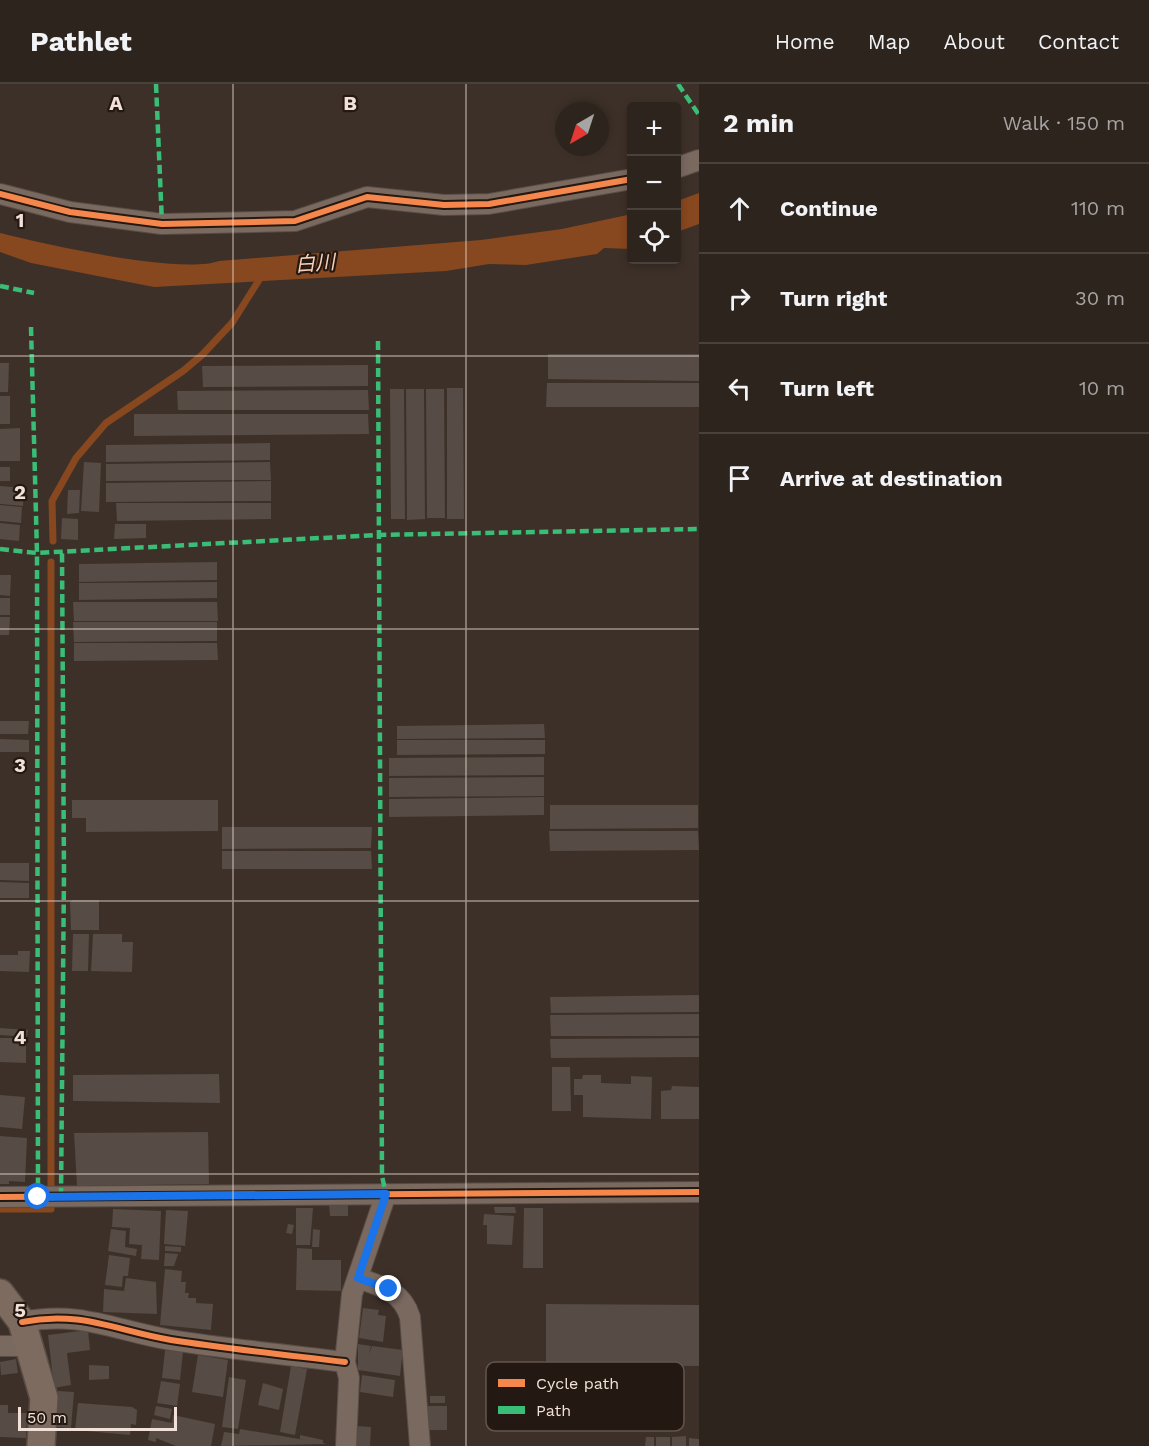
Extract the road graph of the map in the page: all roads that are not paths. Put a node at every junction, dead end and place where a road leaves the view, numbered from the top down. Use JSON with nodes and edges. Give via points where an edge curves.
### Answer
{"nodes":[{"id":1,"x":699,"y":160,"type":"edge"},
{"id":2,"x":681,"y":166,"type":"edge"},
{"id":3,"x":627,"y":180,"type":"edge"},
{"id":4,"x":0,"y":194,"type":"edge"},
{"id":5,"x":699,"y":1192,"type":"edge"},
{"id":6,"x":386,"y":1194,"type":"junction"},
{"id":7,"x":0,"y":1197,"type":"edge"},
{"id":8,"x":358,"y":1278,"type":"junction"},
{"id":9,"x":0,"y":1293,"type":"edge"},
{"id":10,"x":25,"y":1334,"type":"junction"},
{"id":11,"x":0,"y":1346,"type":"edge"},
{"id":12,"x":345,"y":1362,"type":"junction"},
{"id":13,"x":41,"y":1446,"type":"edge"},
{"id":14,"x":346,"y":1446,"type":"edge"},
{"id":15,"x":420,"y":1446,"type":"edge"}],
"edges":[{"from":1,"to":2,"type":"street"},
{"from":3,"to":4,"type":"street","via":[[489,204],[444,205],[367,197],[295,221],[184,224],[69,212]]},
{"from":5,"to":6,"type":"street"},
{"from":6,"to":7,"type":"street"},
{"from":6,"to":8,"type":"street"},
{"from":8,"to":12,"type":"street","via":[[352,1294]]},
{"from":8,"to":15,"type":"street","via":[[389,1289],[406,1306]]},
{"from":9,"to":10,"type":"main road"},
{"from":10,"to":11,"type":"street"},
{"from":10,"to":12,"type":"street","via":[[41,1318],[94,1320],[169,1339]]},
{"from":10,"to":13,"type":"main road","via":[[44,1398]]},
{"from":12,"to":14,"type":"street","via":[[349,1378]]}]}
